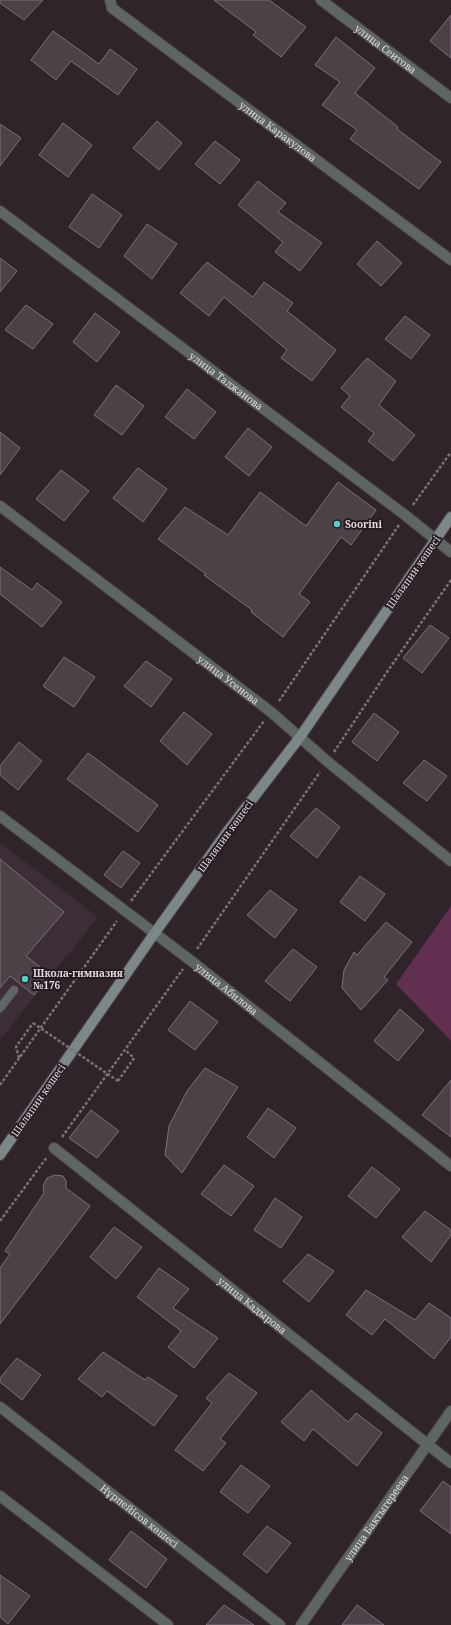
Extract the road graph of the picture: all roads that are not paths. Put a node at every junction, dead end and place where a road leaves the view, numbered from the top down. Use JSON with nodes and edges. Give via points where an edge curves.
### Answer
{"nodes":[{"id":1,"x":110,"y":0,"type":"edge"},
{"id":2,"x":320,"y":0,"type":"edge"},
{"id":3,"x":451,"y":98,"type":"edge"},
{"id":4,"x":0,"y":211,"type":"edge"},
{"id":5,"x":451,"y":260,"type":"edge"},
{"id":6,"x":0,"y":506,"type":"edge"},
{"id":7,"x":451,"y":517,"type":"edge"},
{"id":8,"x":436,"y":539,"type":"junction"},
{"id":9,"x":451,"y":552,"type":"edge"},
{"id":10,"x":300,"y":737,"type":"junction"},
{"id":11,"x":0,"y":816,"type":"edge"},
{"id":12,"x":451,"y":861,"type":"edge"},
{"id":13,"x":154,"y":934,"type":"junction"},
{"id":14,"x":14,"y":990,"type":"dead end"},
{"id":15,"x":0,"y":1008,"type":"edge"},
{"id":16,"x":54,"y":1148,"type":"road end"},
{"id":17,"x":0,"y":1155,"type":"edge"},
{"id":18,"x":451,"y":1166,"type":"edge"},
{"id":19,"x":0,"y":1407,"type":"edge"},
{"id":20,"x":451,"y":1411,"type":"edge"},
{"id":21,"x":428,"y":1446,"type":"junction"},
{"id":22,"x":451,"y":1463,"type":"edge"},
{"id":23,"x":0,"y":1496,"type":"edge"},
{"id":24,"x":168,"y":1625,"type":"edge"},
{"id":25,"x":280,"y":1625,"type":"edge"},
{"id":26,"x":300,"y":1625,"type":"edge"}],
"edges":[{"from":1,"to":5,"type":"street","name":"улица Каракулова","via":[[112,8]]},
{"from":2,"to":3,"type":"street","name":"улица Сеитова"},
{"from":4,"to":8,"type":"street","name":"улица Талжанова"},
{"from":6,"to":10,"type":"street","name":"улица Усенова","via":[[271,712]]},
{"from":7,"to":8,"type":"main road","name":"Шаляпин көшесі"},
{"from":8,"to":9,"type":"street","name":"улица Талжанова"},
{"from":8,"to":10,"type":"main road","name":"Шаляпин көшесі"},
{"from":10,"to":12,"type":"street","name":"улица Усенова"},
{"from":10,"to":13,"type":"main road","name":"Шаляпин көшесі","via":[[227,832]]},
{"from":11,"to":13,"type":"street","name":"улица Абилова"},
{"from":13,"to":17,"type":"main road","name":"Шаляпин көшесі"},
{"from":13,"to":18,"type":"street","name":"улица Абилова"},
{"from":14,"to":15,"type":"lane"},
{"from":16,"to":21,"type":"street","name":"улица Кадырова"},
{"from":19,"to":25,"type":"street","name":"Нұрпейісов көшесі"},
{"from":20,"to":21,"type":"street","name":"улица Бактыгереева"},
{"from":21,"to":22,"type":"street","name":"улица Кадырова"},
{"from":21,"to":26,"type":"street","name":"улица Бактыгереева"},
{"from":23,"to":24,"type":"street"}]}
